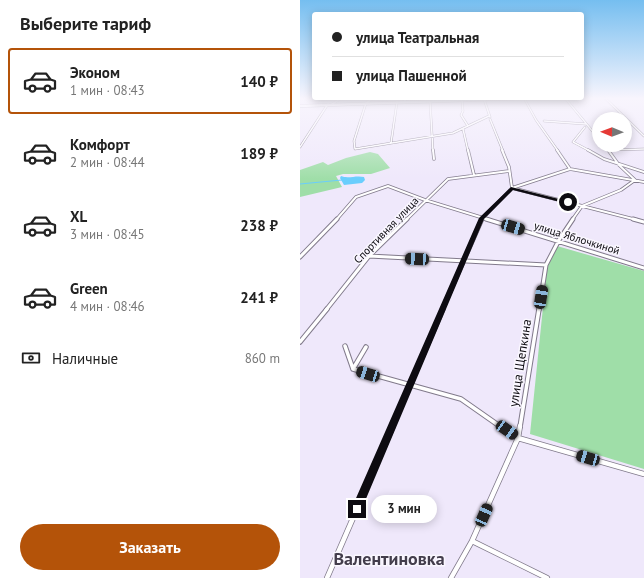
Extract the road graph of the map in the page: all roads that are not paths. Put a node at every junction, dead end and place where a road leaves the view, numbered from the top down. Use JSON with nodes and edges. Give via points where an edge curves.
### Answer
{"nodes":[{"id":1,"x":314,"y":125,"type":"edge"},
{"id":2,"x":359,"y":125,"type":"edge"},
{"id":3,"x":394,"y":125,"type":"edge"},
{"id":4,"x":431,"y":125,"type":"edge"},
{"id":5,"x":493,"y":125,"type":"edge"},
{"id":6,"x":539,"y":125,"type":"edge"},
{"id":7,"x":633,"y":125,"type":"edge"},
{"id":8,"x":468,"y":126,"type":"edge"},
{"id":9,"x":585,"y":127,"type":"dead end"},
{"id":10,"x":463,"y":129,"type":"junction"},
{"id":11,"x":644,"y":136,"type":"edge"},
{"id":12,"x":432,"y":137,"type":"junction"},
{"id":13,"x":391,"y":143,"type":"junction"},
{"id":14,"x":300,"y":147,"type":"edge"},
{"id":15,"x":632,"y":149,"type":"edge"},
{"id":16,"x":644,"y":149,"type":"edge"},
{"id":17,"x":609,"y":152,"type":"edge"},
{"id":18,"x":434,"y":159,"type":"dead end"},
{"id":19,"x":618,"y":164,"type":"junction"},
{"id":20,"x":570,"y":169,"type":"junction"},
{"id":21,"x":509,"y":170,"type":"junction"},
{"id":22,"x":644,"y":172,"type":"edge"},
{"id":23,"x":474,"y":175,"type":"junction"},
{"id":24,"x":634,"y":180,"type":"junction"},
{"id":25,"x":644,"y":182,"type":"edge"},
{"id":26,"x":512,"y":188,"type":"junction"},
{"id":27,"x":425,"y":200,"type":"junction"},
{"id":28,"x":582,"y":206,"type":"junction"},
{"id":29,"x":482,"y":218,"type":"junction"},
{"id":30,"x":644,"y":222,"type":"edge"},
{"id":31,"x":558,"y":240,"type":"junction"},
{"id":32,"x":369,"y":256,"type":"junction"},
{"id":33,"x":300,"y":257,"type":"edge"},
{"id":34,"x":465,"y":262,"type":"junction"},
{"id":35,"x":546,"y":265,"type":"junction"},
{"id":36,"x":644,"y":268,"type":"edge"},
{"id":37,"x":300,"y":342,"type":"edge"},
{"id":38,"x":345,"y":346,"type":"dead end"},
{"id":39,"x":366,"y":347,"type":"dead end"},
{"id":40,"x":353,"y":369,"type":"junction"},
{"id":41,"x":410,"y":385,"type":"junction"},
{"id":42,"x":518,"y":438,"type":"junction"},
{"id":43,"x":644,"y":474,"type":"edge"},
{"id":44,"x":472,"y":541,"type":"junction"},
{"id":45,"x":327,"y":578,"type":"edge"},
{"id":46,"x":451,"y":578,"type":"edge"},
{"id":47,"x":547,"y":578,"type":"edge"}],
"edges":[{"from":1,"to":14,"type":"street"},
{"from":2,"to":13,"type":"street","via":[[354,141],[355,149]]},
{"from":3,"to":13,"type":"street"},
{"from":4,"to":12,"type":"street"},
{"from":5,"to":21,"type":"street"},
{"from":6,"to":20,"type":"street"},
{"from":7,"to":11,"type":"street"},
{"from":8,"to":10,"type":"street"},
{"from":9,"to":19,"type":"street","via":[[573,142]]},
{"from":10,"to":12,"type":"street"},
{"from":10,"to":23,"type":"street"},
{"from":12,"to":13,"type":"street"},
{"from":12,"to":18,"type":"street"},
{"from":15,"to":16,"type":"street"},
{"from":17,"to":19,"type":"street"},
{"from":19,"to":22,"type":"street"},
{"from":19,"to":24,"type":"street"},
{"from":20,"to":24,"type":"street"},
{"from":20,"to":26,"type":"street"},
{"from":21,"to":23,"type":"street","name":"Спортивная улица"},
{"from":21,"to":26,"type":"street"},
{"from":23,"to":27,"type":"street","name":"Спортивная улица","via":[[448,179]]},
{"from":24,"to":25,"type":"street"},
{"from":24,"to":28,"type":"street","via":[[621,190]]},
{"from":26,"to":28,"type":"street"},
{"from":26,"to":29,"type":"street"},
{"from":27,"to":29,"type":"street","name":"улица Яблочкиной"},
{"from":27,"to":32,"type":"street","name":"Спортивная улица"},
{"from":27,"to":33,"type":"street","name":"улица Яблочкиной","via":[[388,186],[358,195]]},
{"from":28,"to":30,"type":"street"},
{"from":28,"to":31,"type":"street","name":"улица Щепкина"},
{"from":29,"to":31,"type":"street","name":"улица Яблочкиной"},
{"from":29,"to":34,"type":"street"},
{"from":31,"to":35,"type":"street","name":"улица Щепкина"},
{"from":31,"to":36,"type":"street","name":"улица Яблочкиной"},
{"from":32,"to":34,"type":"street"},
{"from":32,"to":37,"type":"street","name":"Спортивная улица"},
{"from":34,"to":35,"type":"street"},
{"from":34,"to":41,"type":"street"},
{"from":35,"to":42,"type":"street","name":"улица Щепкина"},
{"from":38,"to":40,"type":"street"},
{"from":39,"to":40,"type":"street"},
{"from":40,"to":41,"type":"street"},
{"from":41,"to":42,"type":"street","via":[[461,399]]},
{"from":41,"to":45,"type":"street"},
{"from":42,"to":43,"type":"street"},
{"from":42,"to":44,"type":"street","name":"улица Щепкина"},
{"from":44,"to":46,"type":"street","name":"улица Щепкина"},
{"from":44,"to":47,"type":"street"}]}
